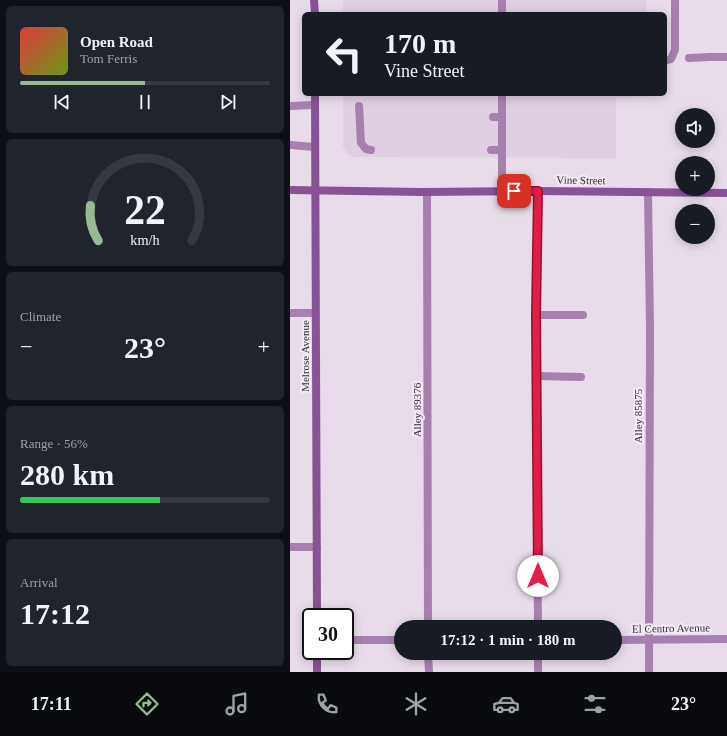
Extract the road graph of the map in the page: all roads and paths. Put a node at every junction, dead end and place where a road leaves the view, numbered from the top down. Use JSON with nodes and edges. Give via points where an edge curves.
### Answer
{"nodes":[{"id":1,"x":314,"y":0,"type":"edge"},
{"id":2,"x":675,"y":0,"type":"edge"},
{"id":3,"x":502,"y":3,"type":"edge"},
{"id":4,"x":493,"y":5,"type":"dead end"},
{"id":5,"x":315,"y":12,"type":"edge"},
{"id":6,"x":727,"y":57,"type":"edge"},
{"id":7,"x":689,"y":58,"type":"dead end"},
{"id":8,"x":667,"y":60,"type":"edge"},
{"id":9,"x":316,"y":96,"type":"edge"},
{"id":10,"x":502,"y":96,"type":"edge"},
{"id":11,"x":316,"y":104,"type":"junction"},
{"id":12,"x":290,"y":106,"type":"edge"},
{"id":13,"x":359,"y":106,"type":"dead end"},
{"id":14,"x":493,"y":117,"type":"dead end"},
{"id":15,"x":502,"y":117,"type":"junction"},
{"id":16,"x":290,"y":145,"type":"edge"},
{"id":17,"x":315,"y":147,"type":"junction"},
{"id":18,"x":371,"y":150,"type":"dead end"},
{"id":19,"x":491,"y":150,"type":"dead end"},
{"id":20,"x":502,"y":150,"type":"junction"},
{"id":21,"x":290,"y":190,"type":"edge"},
{"id":22,"x":315,"y":191,"type":"junction"},
{"id":23,"x":502,"y":191,"type":"junction"},
{"id":24,"x":538,"y":191,"type":"junction"},
{"id":25,"x":428,"y":192,"type":"junction"},
{"id":26,"x":648,"y":192,"type":"junction"},
{"id":27,"x":727,"y":193,"type":"edge"},
{"id":28,"x":290,"y":313,"type":"edge"},
{"id":29,"x":316,"y":313,"type":"junction"},
{"id":30,"x":536,"y":315,"type":"junction"},
{"id":31,"x":583,"y":315,"type":"dead end"},
{"id":32,"x":537,"y":376,"type":"junction"},
{"id":33,"x":581,"y":377,"type":"dead end"},
{"id":34,"x":290,"y":547,"type":"edge"},
{"id":35,"x":317,"y":547,"type":"junction"},
{"id":36,"x":317,"y":608,"type":"edge"},
{"id":37,"x":428,"y":620,"type":"edge"},
{"id":38,"x":538,"y":620,"type":"edge"},
{"id":39,"x":727,"y":639,"type":"edge"},
{"id":40,"x":354,"y":640,"type":"edge"},
{"id":41,"x":394,"y":640,"type":"edge"},
{"id":42,"x":622,"y":640,"type":"edge"},
{"id":43,"x":649,"y":640,"type":"junction"},
{"id":44,"x":317,"y":660,"type":"edge"},
{"id":45,"x":428,"y":660,"type":"edge"},
{"id":46,"x":538,"y":660,"type":"edge"},
{"id":47,"x":317,"y":672,"type":"edge"},
{"id":48,"x":428,"y":672,"type":"edge"},
{"id":49,"x":538,"y":672,"type":"edge"},
{"id":50,"x":649,"y":672,"type":"edge"}],
"edges":[{"from":1,"to":5,"type":"main road"},
{"from":2,"to":8,"type":"street","via":[[675,50],[671,59]]},
{"from":3,"to":4,"type":"street"},
{"from":6,"to":7,"type":"street"},
{"from":9,"to":11,"type":"main road","name":"Melrose Avenue"},
{"from":10,"to":15,"type":"street"},
{"from":11,"to":12,"type":"street"},
{"from":11,"to":17,"type":"main road","name":"Melrose Avenue"},
{"from":13,"to":18,"type":"street","via":[[361,143],[366,149]]},
{"from":14,"to":15,"type":"street"},
{"from":15,"to":20,"type":"street"},
{"from":16,"to":17,"type":"street"},
{"from":17,"to":22,"type":"main road","name":"Melrose Avenue"},
{"from":19,"to":20,"type":"street"},
{"from":20,"to":23,"type":"street"},
{"from":21,"to":22,"type":"main road","name":"Vine Street"},
{"from":22,"to":25,"type":"main road","name":"Vine Street"},
{"from":22,"to":29,"type":"main road","name":"Melrose Avenue"},
{"from":23,"to":24,"type":"main road","name":"Vine Street"},
{"from":23,"to":25,"type":"main road","name":"Vine Street"},
{"from":24,"to":26,"type":"main road","name":"Vine Street"},
{"from":24,"to":30,"type":"street"},
{"from":25,"to":37,"type":"street","name":"Alley 89376"},
{"from":26,"to":27,"type":"main road","name":"Vine Street"},
{"from":26,"to":43,"type":"street","name":"Alley 85875"},
{"from":28,"to":29,"type":"street"},
{"from":29,"to":35,"type":"main road","name":"Melrose Avenue"},
{"from":30,"to":31,"type":"street"},
{"from":30,"to":32,"type":"street"},
{"from":32,"to":33,"type":"street"},
{"from":32,"to":38,"type":"street"},
{"from":34,"to":35,"type":"street"},
{"from":35,"to":36,"type":"main road","name":"Melrose Avenue"},
{"from":39,"to":43,"type":"street","name":"El Centro Avenue"},
{"from":40,"to":41,"type":"street"},
{"from":42,"to":43,"type":"street","name":"El Centro Avenue"},
{"from":43,"to":50,"type":"street","name":"Alley 85875"},
{"from":44,"to":47,"type":"main road"},
{"from":45,"to":48,"type":"street"},
{"from":46,"to":49,"type":"street"}]}
